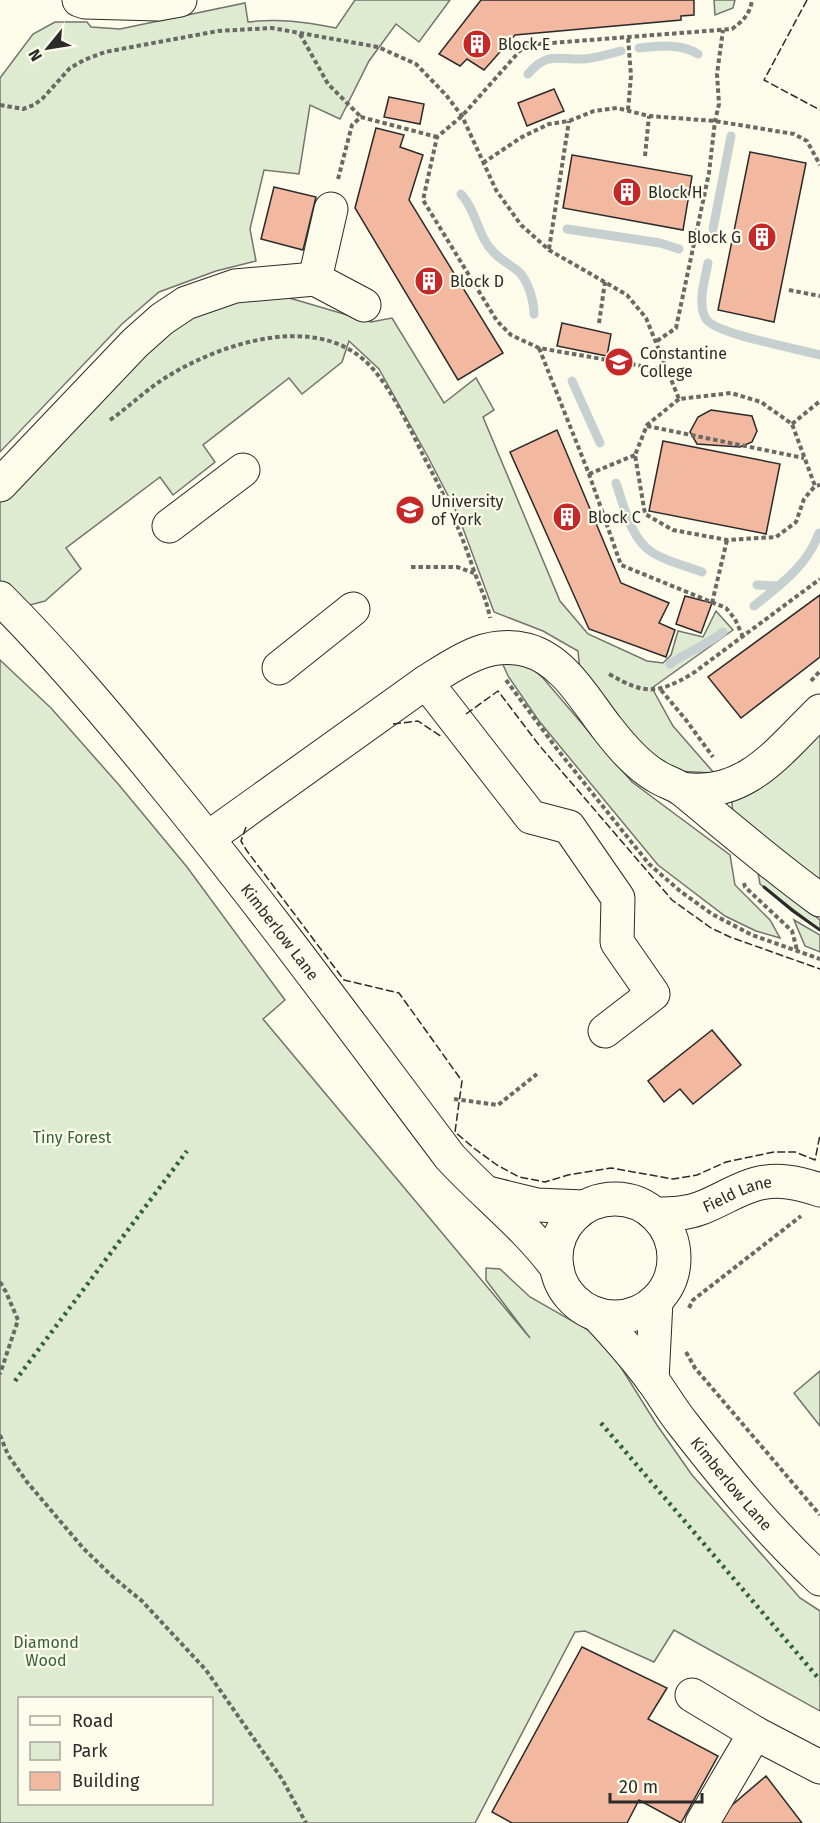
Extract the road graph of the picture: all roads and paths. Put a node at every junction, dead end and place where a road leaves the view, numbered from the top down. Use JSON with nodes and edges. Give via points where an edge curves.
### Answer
{"nodes":[{"id":1,"x":79,"y":0,"type":"edge"},
{"id":2,"x":180,"y":0,"type":"edge"},
{"id":3,"x":752,"y":0,"type":"edge"},
{"id":4,"x":723,"y":30,"type":"junction"},
{"id":5,"x":300,"y":34,"type":"junction"},
{"id":6,"x":628,"y":37,"type":"junction"},
{"id":7,"x":0,"y":105,"type":"edge"},
{"id":8,"x":628,"y":110,"type":"junction"},
{"id":9,"x":462,"y":116,"type":"junction"},
{"id":10,"x":649,"y":116,"type":"junction"},
{"id":11,"x":361,"y":117,"type":"junction"},
{"id":12,"x":570,"y":121,"type":"junction"},
{"id":13,"x":715,"y":121,"type":"junction"},
{"id":14,"x":437,"y":136,"type":"junction"},
{"id":15,"x":645,"y":156,"type":"dead end"},
{"id":16,"x":483,"y":163,"type":"junction"},
{"id":17,"x":820,"y":165,"type":"edge"},
{"id":18,"x":331,"y":209,"type":"joint"},
{"id":19,"x":549,"y":250,"type":"junction"},
{"id":20,"x":315,"y":279,"type":"junction"},
{"id":21,"x":605,"y":282,"type":"junction"},
{"id":22,"x":789,"y":290,"type":"dead end"},
{"id":23,"x":820,"y":296,"type":"edge"},
{"id":24,"x":364,"y":305,"type":"dead end"},
{"id":25,"x":599,"y":323,"type":"dead end"},
{"id":26,"x":657,"y":340,"type":"junction"},
{"id":27,"x":538,"y":348,"type":"junction"},
{"id":28,"x":666,"y":370,"type":"junction"},
{"id":29,"x":679,"y":399,"type":"junction"},
{"id":30,"x":820,"y":401,"type":"edge"},
{"id":31,"x":104,"y":424,"type":"dead end"},
{"id":32,"x":792,"y":424,"type":"junction"},
{"id":33,"x":646,"y":425,"type":"junction"},
{"id":34,"x":635,"y":455,"type":"junction"},
{"id":35,"x":805,"y":458,"type":"junction"},
{"id":36,"x":243,"y":470,"type":"dead end"},
{"id":37,"x":589,"y":474,"type":"junction"},
{"id":38,"x":0,"y":485,"type":"edge"},
{"id":39,"x":817,"y":485,"type":"edge"},
{"id":40,"x":169,"y":526,"type":"dead end"},
{"id":41,"x":727,"y":540,"type":"junction"},
{"id":42,"x":411,"y":567,"type":"dead end"},
{"id":43,"x":475,"y":573,"type":"junction"},
{"id":44,"x":820,"y":579,"type":"edge"},
{"id":45,"x":0,"y":598,"type":"edge"},
{"id":46,"x":712,"y":603,"type":"junction"},
{"id":47,"x":353,"y":609,"type":"dead end"},
{"id":48,"x":743,"y":637,"type":"junction"},
{"id":49,"x":492,"y":647,"type":"junction"},
{"id":50,"x":279,"y":668,"type":"dead end"},
{"id":51,"x":606,"y":672,"type":"dead end"},
{"id":52,"x":426,"y":682,"type":"junction"},
{"id":53,"x":661,"y":690,"type":"junction"},
{"id":54,"x":820,"y":711,"type":"edge"},
{"id":55,"x":724,"y":788,"type":"junction"},
{"id":56,"x":682,"y":789,"type":"junction"},
{"id":57,"x":208,"y":838,"type":"junction"},
{"id":58,"x":820,"y":900,"type":"edge"},
{"id":59,"x":820,"y":959,"type":"edge"},
{"id":60,"x":605,"y":1032,"type":"dead end"},
{"id":61,"x":537,"y":1074,"type":"dead end"},
{"id":62,"x":454,"y":1099,"type":"dead end"},
{"id":63,"x":488,"y":1193,"type":"junction"},
{"id":64,"x":813,"y":1201,"type":"edge"},
{"id":65,"x":584,"y":1207,"type":"junction"},
{"id":66,"x":655,"y":1214,"type":"junction"},
{"id":67,"x":556,"y":1268,"type":"junction"},
{"id":68,"x":0,"y":1282,"type":"edge"},
{"id":69,"x":670,"y":1309,"type":"junction"},
{"id":70,"x":597,"y":1315,"type":"junction"},
{"id":71,"x":684,"y":1350,"type":"dead end"},
{"id":72,"x":0,"y":1374,"type":"edge"},
{"id":73,"x":652,"y":1380,"type":"junction"},
{"id":74,"x":0,"y":1434,"type":"edge"},
{"id":75,"x":820,"y":1515,"type":"edge"},
{"id":76,"x":820,"y":1579,"type":"edge"},
{"id":77,"x":692,"y":1695,"type":"dead end"},
{"id":78,"x":755,"y":1734,"type":"junction"},
{"id":79,"x":820,"y":1767,"type":"edge"},
{"id":80,"x":306,"y":1823,"type":"edge"},
{"id":81,"x":702,"y":1823,"type":"edge"}],
"edges":[{"from":1,"to":2,"type":"street","via":[[158,4]]},
{"from":3,"to":4,"type":"path","via":[[750,12],[741,23]]},
{"from":4,"to":6,"type":"path"},
{"from":4,"to":13,"type":"path"},
{"from":5,"to":7,"type":"path","via":[[272,28],[218,31],[105,52],[70,68],[34,105],[23,109]]},
{"from":5,"to":9,"type":"path","via":[[378,47],[416,64]]},
{"from":5,"to":11,"type":"path","via":[[328,84]]},
{"from":6,"to":8,"type":"path","via":[[632,76]]},
{"from":6,"to":9,"type":"path","via":[[525,45]]},
{"from":8,"to":10,"type":"path"},
{"from":8,"to":12,"type":"path","via":[[594,111]]},
{"from":9,"to":14,"type":"path"},
{"from":9,"to":16,"type":"path"},
{"from":10,"to":13,"type":"path"},
{"from":10,"to":15,"type":"path"},
{"from":11,"to":14,"type":"path"},
{"from":11,"to":18,"type":"path","via":[[352,125]]},
{"from":12,"to":16,"type":"path","via":[[549,124],[522,136]]},
{"from":12,"to":19,"type":"path"},
{"from":13,"to":17,"type":"path","via":[[794,134],[807,141]]},
{"from":13,"to":26,"type":"path","via":[[709,173],[676,328]]},
{"from":14,"to":27,"type":"path","via":[[423,200],[497,321],[512,335]]},
{"from":16,"to":19,"type":"path","via":[[496,190],[521,225]]},
{"from":18,"to":20,"type":"street"},
{"from":19,"to":21,"type":"path"},
{"from":20,"to":24,"type":"street"},
{"from":20,"to":38,"type":"street","via":[[235,285],[186,303],[135,343]]},
{"from":21,"to":25,"type":"path"},
{"from":21,"to":26,"type":"path","via":[[627,296],[646,318]]},
{"from":22,"to":23,"type":"path"},
{"from":26,"to":28,"type":"path"},
{"from":27,"to":28,"type":"path"},
{"from":27,"to":37,"type":"path"},
{"from":28,"to":29,"type":"path"},
{"from":29,"to":32,"type":"path","via":[[731,393],[761,402]]},
{"from":29,"to":33,"type":"path"},
{"from":30,"to":32,"type":"path"},
{"from":31,"to":43,"type":"path","via":[[166,377],[206,356],[249,342],[296,336],[327,340],[355,354],[373,369],[398,408],[451,507]]},
{"from":32,"to":35,"type":"path"},
{"from":33,"to":34,"type":"path"},
{"from":33,"to":35,"type":"path"},
{"from":34,"to":37,"type":"path"},
{"from":34,"to":41,"type":"path","via":[[645,514],[673,530]]},
{"from":35,"to":39,"type":"path"},
{"from":36,"to":40,"type":"street"},
{"from":37,"to":46,"type":"path","via":[[621,565]]},
{"from":39,"to":41,"type":"path","via":[[804,499],[796,522],[776,537]]},
{"from":41,"to":46,"type":"path"},
{"from":42,"to":43,"type":"path","via":[[457,567]]},
{"from":43,"to":49,"type":"path","via":[[490,616]]},
{"from":44,"to":48,"type":"path"},
{"from":45,"to":57,"type":"street","name":"Kimberlow Lane","via":[[87,691]]},
{"from":46,"to":48,"type":"path","via":[[726,608]]},
{"from":47,"to":50,"type":"street"},
{"from":48,"to":53,"type":"path","via":[[692,674]]},
{"from":49,"to":52,"type":"street","via":[[461,660]]},
{"from":49,"to":56,"type":"street","via":[[529,651],[564,672],[624,750],[654,775]]},
{"from":49,"to":59,"type":"path","via":[[500,671],[526,709],[649,864],[712,914],[752,935]]},
{"from":51,"to":53,"type":"path","via":[[648,690]]},
{"from":52,"to":57,"type":"street"},
{"from":52,"to":60,"type":"street","via":[[531,817],[569,827],[618,898],[617,942],[653,994]]},
{"from":53,"to":55,"type":"path","via":[[721,770]]},
{"from":54,"to":55,"type":"street","via":[[753,774]]},
{"from":55,"to":56,"type":"street"},
{"from":56,"to":58,"type":"street"},
{"from":57,"to":63,"type":"street","name":"Kimberlow Lane","via":[[450,1157]]},
{"from":61,"to":62,"type":"path","via":[[498,1105]]},
{"from":63,"to":65,"type":"street","via":[[537,1205]]},
{"from":63,"to":67,"type":"street","name":"Kimberlow Lane"},
{"from":64,"to":66,"type":"street","name":"Field Lane","via":[[800,1183],[777,1181],[756,1184],[678,1215]]},
{"from":64,"to":69,"type":"path","via":[[693,1300]]},
{"from":65,"to":66,"type":"street","via":[[599,1200],[619,1198],[639,1203]]},
{"from":65,"to":67,"type":"street","via":[[560,1235]]},
{"from":66,"to":69,"type":"street","via":[[669,1231],[675,1251],[673,1273],[666,1288]]},
{"from":67,"to":70,"type":"street","via":[[564,1288],[579,1305]]},
{"from":68,"to":72,"type":"path","via":[[18,1320]]},
{"from":69,"to":70,"type":"street","via":[[618,1317]]},
{"from":69,"to":73,"type":"street"},
{"from":70,"to":73,"type":"street","name":"Kimberlow Lane"},
{"from":71,"to":75,"type":"path"},
{"from":73,"to":76,"type":"street","name":"Kimberlow Lane","via":[[766,1524]]},
{"from":74,"to":80,"type":"path","via":[[8,1455],[27,1482],[83,1548],[142,1601],[206,1670],[282,1779]]},
{"from":77,"to":78,"type":"street"},
{"from":78,"to":79,"type":"street"},
{"from":78,"to":81,"type":"street"}]}
